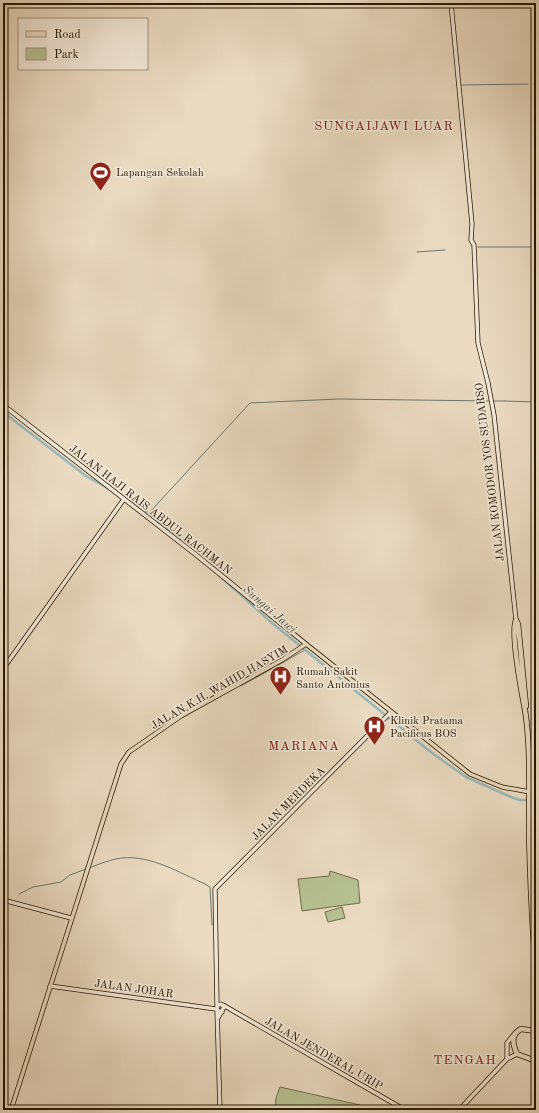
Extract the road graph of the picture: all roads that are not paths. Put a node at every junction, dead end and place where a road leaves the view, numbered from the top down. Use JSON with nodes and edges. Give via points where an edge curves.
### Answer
{"nodes":[{"id":1,"x":451,"y":3,"type":"edge"},
{"id":2,"x":3,"y":404,"type":"edge"},
{"id":3,"x":124,"y":500,"type":"junction"},
{"id":4,"x":516,"y":620,"type":"junction"},
{"id":5,"x":305,"y":645,"type":"junction"},
{"id":6,"x":3,"y":668,"type":"edge"},
{"id":7,"x":389,"y":714,"type":"junction"},
{"id":8,"x":530,"y":795,"type":"junction"},
{"id":9,"x":531,"y":845,"type":"junction"},
{"id":10,"x":3,"y":900,"type":"edge"},
{"id":11,"x":71,"y":918,"type":"junction"},
{"id":12,"x":536,"y":923,"type":"edge"},
{"id":13,"x":536,"y":971,"type":"edge"},
{"id":14,"x":50,"y":986,"type":"junction"},
{"id":15,"x":216,"y":994,"type":"junction"},
{"id":16,"x":222,"y":1004,"type":"junction"},
{"id":17,"x":217,"y":1008,"type":"junction"},
{"id":18,"x":223,"y":1011,"type":"junction"},
{"id":19,"x":234,"y":1011,"type":"junction"},
{"id":20,"x":218,"y":1019,"type":"junction"},
{"id":21,"x":535,"y":1029,"type":"edge"},
{"id":22,"x":516,"y":1033,"type":"junction"},
{"id":23,"x":517,"y":1054,"type":"junction"},
{"id":24,"x":507,"y":1059,"type":"junction"},
{"id":25,"x":536,"y":1061,"type":"edge"},
{"id":26,"x":11,"y":1110,"type":"edge"},
{"id":27,"x":220,"y":1110,"type":"edge"},
{"id":28,"x":405,"y":1110,"type":"edge"},
{"id":29,"x":459,"y":1110,"type":"edge"}],
"edges":[{"from":1,"to":4,"type":"street","name":"JALAN KOMODOR YOS SUDARSO","via":[[472,224],[471,240],[474,245],[478,343],[494,415]]},
{"from":2,"to":3,"type":"street","name":"JALAN HAJI RAIS ABDUL RACHMAN"},
{"from":3,"to":5,"type":"street","name":"JALAN HAJI RAIS ABDUL RACHMAN"},
{"from":3,"to":6,"type":"street"},
{"from":4,"to":8,"type":"highway","name":"JALAN KOMODOR YOS SUDARSO","via":[[514,633],[525,711]]},
{"from":4,"to":8,"type":"highway","via":[[527,711],[532,780]]},
{"from":5,"to":7,"type":"main road"},
{"from":5,"to":11,"type":"main road","name":"JALAN K.H. WAHID HASYIM","via":[[181,716],[125,756]]},
{"from":7,"to":8,"type":"main road","via":[[476,778]]},
{"from":7,"to":15,"type":"street","name":"JALAN MERDEKA","via":[[215,889]]},
{"from":8,"to":9,"type":"highway"},
{"from":9,"to":12,"type":"highway"},
{"from":9,"to":13,"type":"highway"},
{"from":10,"to":11,"type":"street"},
{"from":11,"to":14,"type":"main road","name":"JALAN K.H. WAHID HASYIM"},
{"from":14,"to":17,"type":"street","name":"JALAN JOHAR","via":[[207,1009]]},
{"from":14,"to":26,"type":"main road","name":"JALAN K.H. WAHID HASYIM"},
{"from":15,"to":16,"type":"street"},
{"from":15,"to":17,"type":"street"},
{"from":16,"to":17,"type":"street"},
{"from":16,"to":18,"type":"street"},
{"from":16,"to":19,"type":"street","name":"JALAN JENDERAL URIP"},
{"from":17,"to":18,"type":"street","name":"JALAN JOHAR"},
{"from":17,"to":20,"type":"street"},
{"from":18,"to":19,"type":"street","name":"JALAN JOHAR"},
{"from":18,"to":20,"type":"street"},
{"from":19,"to":28,"type":"street","name":"JALAN JENDERAL URIP"},
{"from":20,"to":27,"type":"street"},
{"from":21,"to":22,"type":"highway","via":[[521,1029]]},
{"from":22,"to":23,"type":"highway","via":[[514,1043]]},
{"from":22,"to":24,"type":"street","via":[[508,1040]]},
{"from":23,"to":24,"type":"street"},
{"from":23,"to":25,"type":"highway"},
{"from":24,"to":29,"type":"street"}]}
